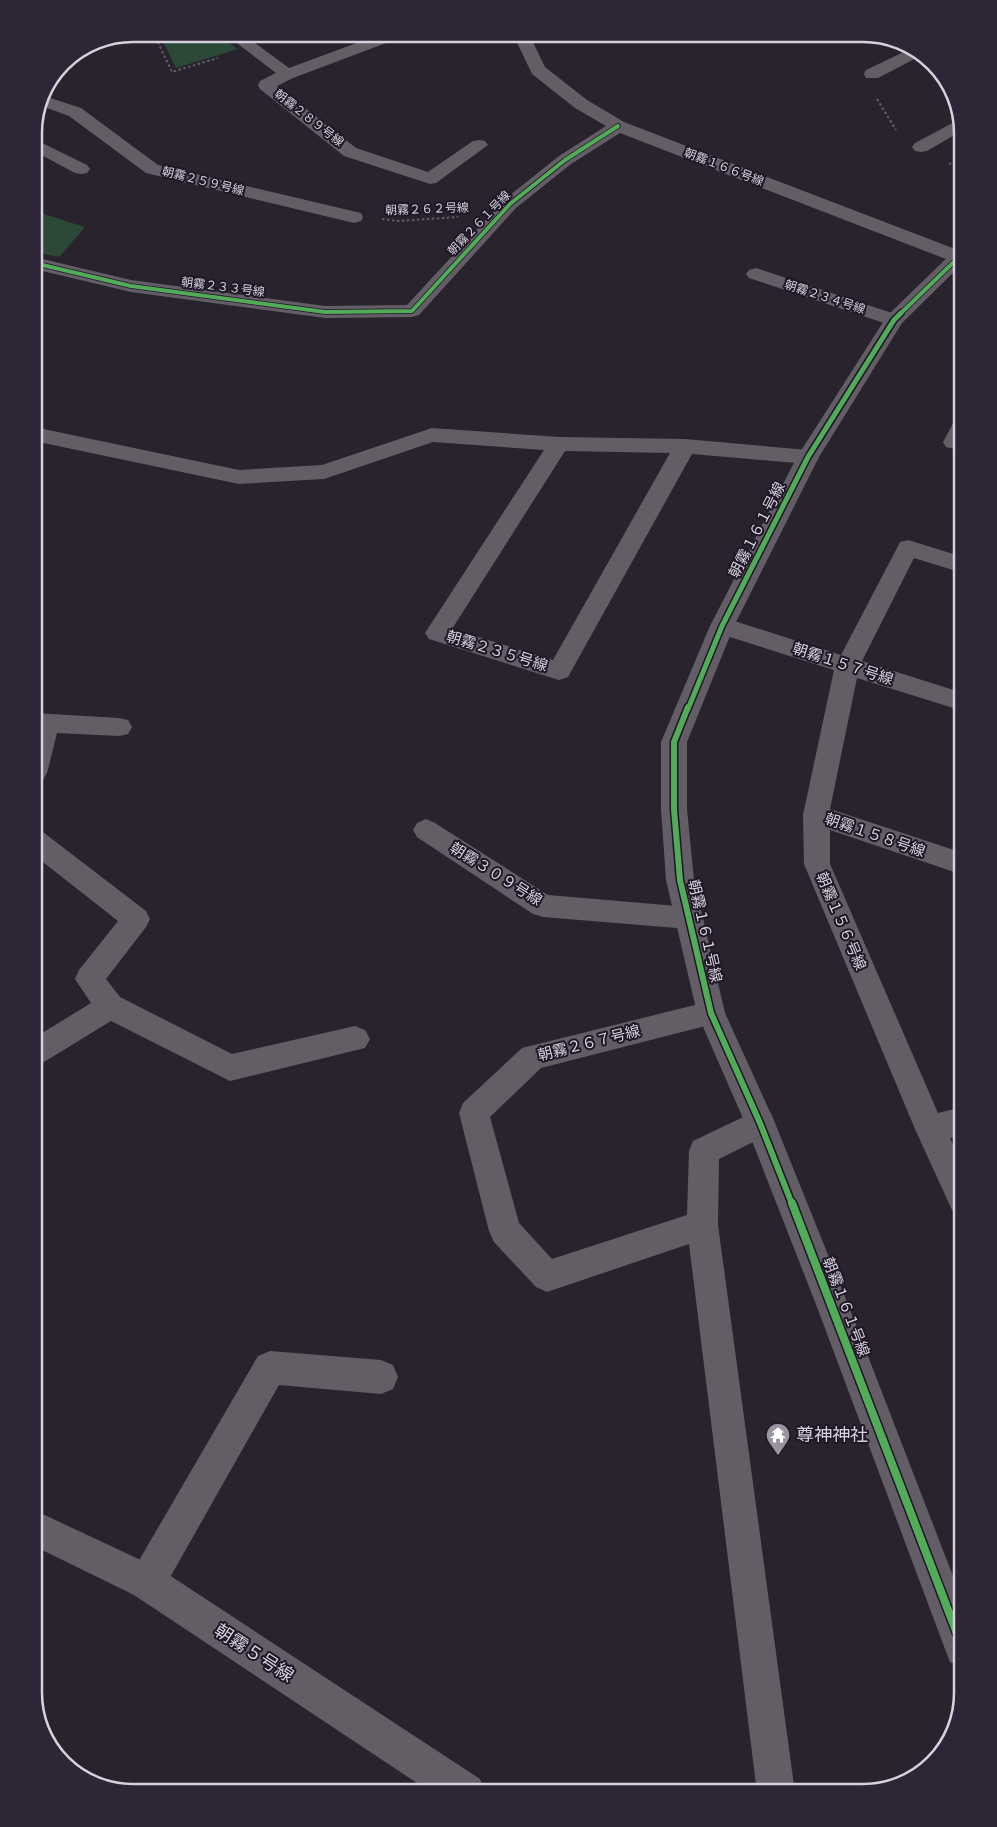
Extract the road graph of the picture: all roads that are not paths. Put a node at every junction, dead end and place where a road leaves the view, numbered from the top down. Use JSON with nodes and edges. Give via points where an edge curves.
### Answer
{"nodes":[{"id":1,"x":244,"y":42,"type":"edge"},
{"id":2,"x":373,"y":42,"type":"edge"},
{"id":3,"x":525,"y":43,"type":"edge"},
{"id":4,"x":910,"y":56,"type":"edge"},
{"id":5,"x":287,"y":74,"type":"junction"},
{"id":6,"x":872,"y":74,"type":"road end"},
{"id":7,"x":48,"y":103,"type":"edge"},
{"id":8,"x":618,"y":126,"type":"junction"},
{"id":9,"x":954,"y":128,"type":"edge"},
{"id":10,"x":479,"y":145,"type":"dead end"},
{"id":11,"x":921,"y":147,"type":"road end"},
{"id":12,"x":43,"y":149,"type":"edge"},
{"id":13,"x":81,"y":169,"type":"dead end"},
{"id":14,"x":354,"y":217,"type":"road end"},
{"id":15,"x":954,"y":253,"type":"edge"},
{"id":16,"x":954,"y":261,"type":"edge"},
{"id":17,"x":43,"y":264,"type":"edge"},
{"id":18,"x":756,"y":274,"type":"dead end"},
{"id":19,"x":412,"y":311,"type":"joint"},
{"id":20,"x":894,"y":320,"type":"junction"},
{"id":21,"x":43,"y":436,"type":"edge"},
{"id":22,"x":559,"y":444,"type":"junction"},
{"id":23,"x":685,"y":446,"type":"junction"},
{"id":24,"x":808,"y":457,"type":"junction"},
{"id":25,"x":954,"y":562,"type":"edge"},
{"id":26,"x":722,"y":626,"type":"junction"},
{"id":27,"x":847,"y":666,"type":"junction"},
{"id":28,"x":954,"y":699,"type":"edge"},
{"id":29,"x":43,"y":723,"type":"edge"},
{"id":30,"x":119,"y":727,"type":"dead end"},
{"id":31,"x":816,"y":815,"type":"junction"},
{"id":32,"x":426,"y":830,"type":"dead end"},
{"id":33,"x":43,"y":847,"type":"edge"},
{"id":34,"x":954,"y":861,"type":"edge"},
{"id":35,"x":689,"y":918,"type":"junction"},
{"id":36,"x":110,"y":1006,"type":"junction"},
{"id":37,"x":711,"y":1013,"type":"junction"},
{"id":38,"x":355,"y":1039,"type":"dead end"},
{"id":39,"x":42,"y":1047,"type":"edge"},
{"id":40,"x":954,"y":1123,"type":"edge"},
{"id":41,"x":760,"y":1124,"type":"junction"},
{"id":42,"x":930,"y":1129,"type":"junction"},
{"id":43,"x":954,"y":1181,"type":"edge"},
{"id":44,"x":702,"y":1225,"type":"junction"},
{"id":45,"x":381,"y":1377,"type":"dead end"},
{"id":46,"x":42,"y":1532,"type":"edge"},
{"id":47,"x":147,"y":1582,"type":"junction"},
{"id":48,"x":954,"y":1626,"type":"edge"},
{"id":49,"x":452,"y":1784,"type":"edge"},
{"id":50,"x":775,"y":1784,"type":"edge"}],
"edges":[{"from":1,"to":5,"type":"street"},
{"from":2,"to":5,"type":"street"},
{"from":3,"to":8,"type":"street","name":"朝霧１６６号線","via":[[538,70],[581,104]]},
{"from":4,"to":6,"type":"street"},
{"from":5,"to":10,"type":"street","name":"朝霧２８９号線","via":[[266,85],[350,152],[430,178]]},
{"from":7,"to":14,"type":"street","name":"朝霧２５９号線","via":[[75,112],[152,169]]},
{"from":8,"to":15,"type":"street","name":"朝霧１６６号線"},
{"from":8,"to":19,"type":"street","name":"朝霧２６１号線","via":[[565,160],[510,204]]},
{"from":9,"to":11,"type":"street"},
{"from":12,"to":13,"type":"street"},
{"from":16,"to":20,"type":"street","name":"朝霧１６１号線"},
{"from":17,"to":19,"type":"street","name":"朝霧２３３号線","via":[[131,286],[325,312]]},
{"from":18,"to":20,"type":"street","name":"朝霧２３４号線"},
{"from":20,"to":24,"type":"street","name":"朝霧１６１号線"},
{"from":21,"to":22,"type":"street","via":[[239,477],[324,472],[432,435]]},
{"from":22,"to":23,"type":"street"},
{"from":22,"to":23,"type":"street","name":"朝霧２３５号線","via":[[437,633],[559,671]]},
{"from":23,"to":24,"type":"street"},
{"from":24,"to":26,"type":"street","name":"朝霧１６１号線"},
{"from":25,"to":27,"type":"street","name":"朝霧１５６号線","via":[[908,548]]},
{"from":26,"to":27,"type":"street","name":"朝霧１５７号線"},
{"from":26,"to":35,"type":"street","name":"朝霧１６１号線","via":[[674,742],[674,809],[680,880]]},
{"from":27,"to":28,"type":"street","name":"朝霧１５７号線"},
{"from":27,"to":31,"type":"street","name":"朝霧１５６号線"},
{"from":29,"to":30,"type":"street"},
{"from":31,"to":34,"type":"street","name":"朝霧１５８号線"},
{"from":31,"to":42,"type":"street","name":"朝霧１５６号線","via":[[817,864]]},
{"from":32,"to":35,"type":"street","name":"朝霧３０９号線","via":[[543,906]]},
{"from":33,"to":36,"type":"street","via":[[136,919],[88,979]]},
{"from":35,"to":37,"type":"street","name":"朝霧１６１号線"},
{"from":36,"to":38,"type":"street","via":[[230,1068]]},
{"from":36,"to":39,"type":"street"},
{"from":37,"to":41,"type":"street","name":"朝霧１６１号線"},
{"from":37,"to":44,"type":"street","name":"朝霧２６７号線","via":[[532,1057],[474,1113],[505,1231],[547,1276]]},
{"from":40,"to":42,"type":"street"},
{"from":41,"to":44,"type":"street","via":[[704,1151]]},
{"from":41,"to":48,"type":"street","name":"朝霧１６１号線"},
{"from":42,"to":43,"type":"street","name":"朝霧１５６号線"},
{"from":44,"to":50,"type":"street"},
{"from":45,"to":47,"type":"street","via":[[270,1368]]},
{"from":46,"to":47,"type":"street","name":"朝霧５号線"},
{"from":47,"to":49,"type":"street","name":"朝霧５号線"}]}
